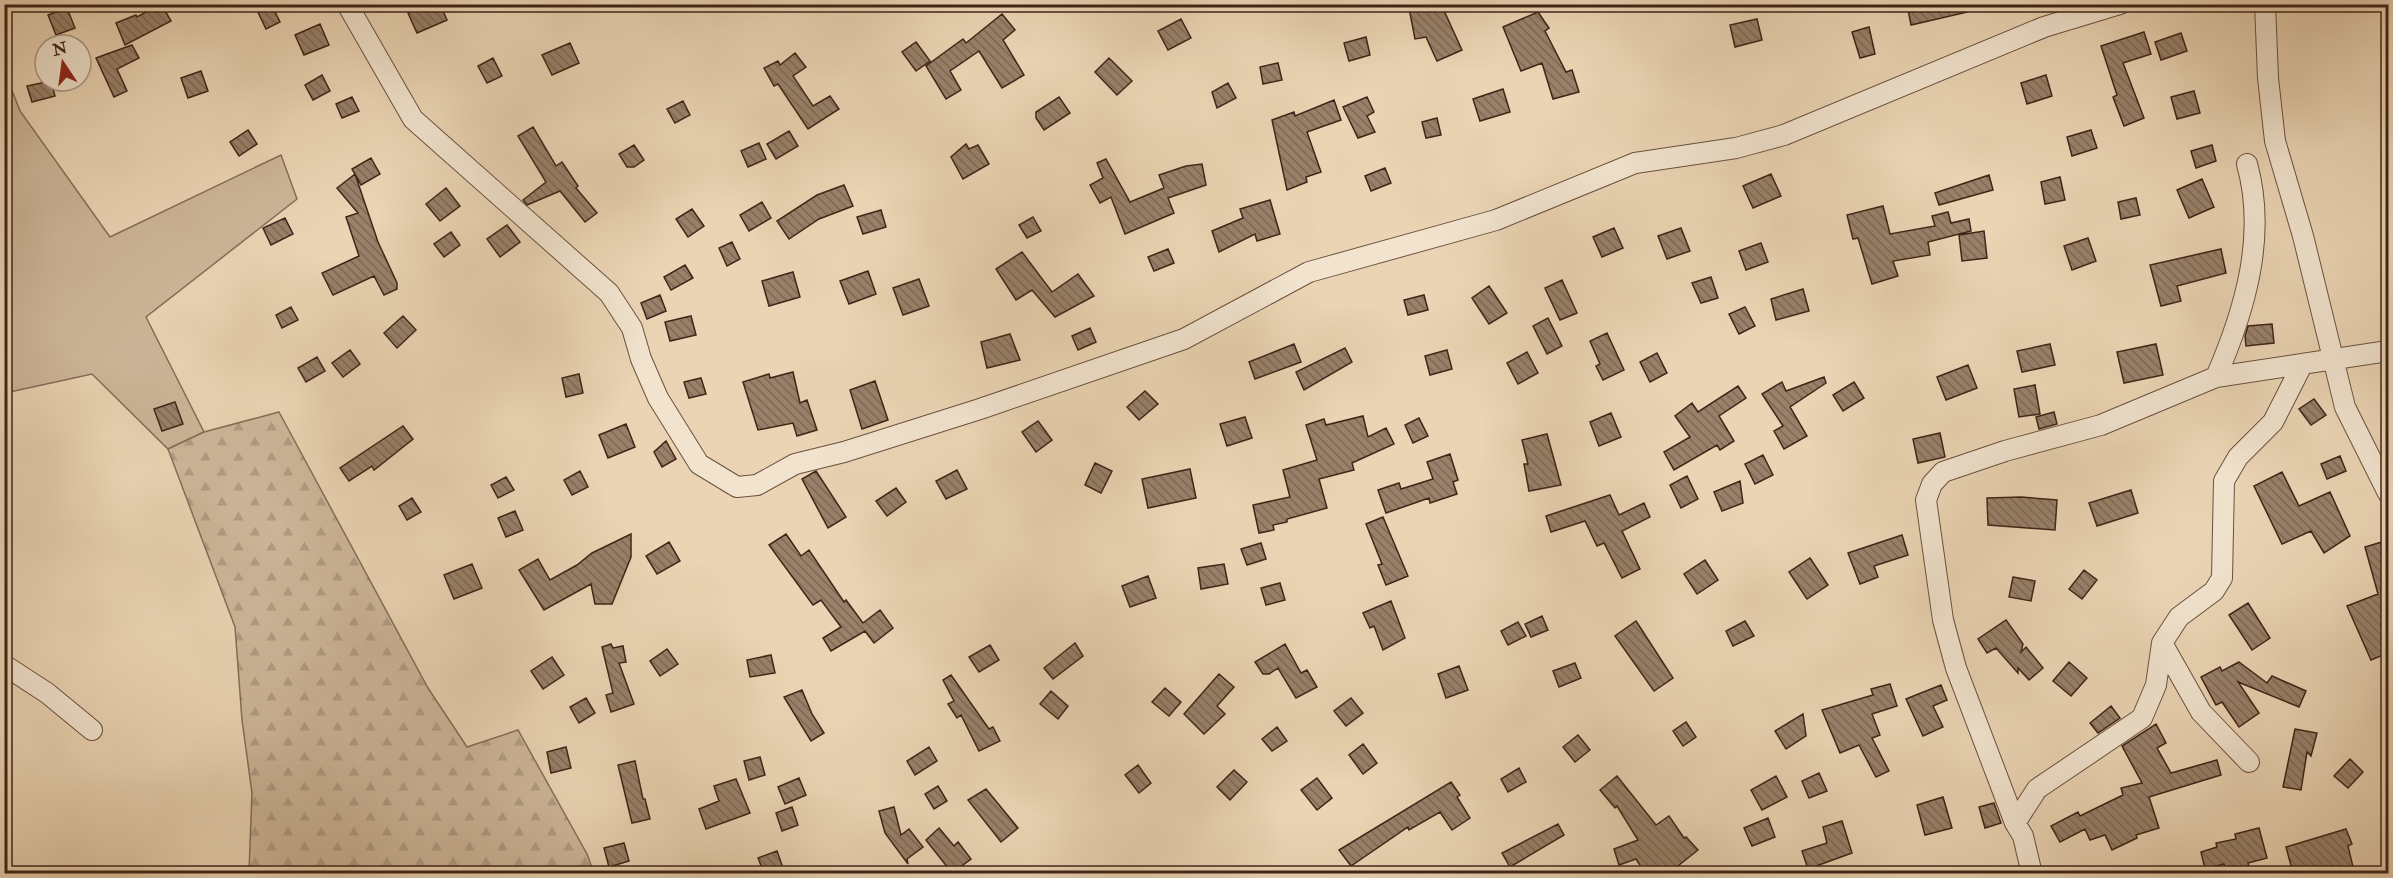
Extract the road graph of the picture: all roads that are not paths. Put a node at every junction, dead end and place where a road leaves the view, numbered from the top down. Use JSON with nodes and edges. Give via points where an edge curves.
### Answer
{"nodes":[{"id":1,"x":347,"y":4,"type":"edge"},
{"id":2,"x":2120,"y":4,"type":"edge"},
{"id":3,"x":2265,"y":4,"type":"edge"},
{"id":4,"x":2247,"y":164,"type":"dead end"},
{"id":5,"x":2388,"y":351,"type":"edge"},
{"id":6,"x":2331,"y":358,"type":"junction"},
{"id":7,"x":2302,"y":365,"type":"junction"},
{"id":8,"x":2217,"y":377,"type":"junction"},
{"id":9,"x":2388,"y":493,"type":"edge"},
{"id":10,"x":2162,"y":643,"type":"junction"},
{"id":11,"x":4,"y":665,"type":"edge"},
{"id":12,"x":92,"y":730,"type":"dead end"},
{"id":13,"x":2249,"y":762,"type":"dead end"},
{"id":14,"x":2015,"y":823,"type":"junction"},
{"id":15,"x":2032,"y":873,"type":"edge"}],
"edges":[{"from":1,"to":2,"type":"street","via":[[413,119],[609,293],[632,328],[641,359],[680,437],[699,464],[737,487],[757,485],[795,464],[980,410],[1184,339],[1309,272],[1496,220],[1635,163],[1736,148],[1784,135],[2044,27]]},
{"from":3,"to":6,"type":"street","via":[[2275,141],[2303,236]]},
{"from":4,"to":8,"type":"street","via":[[2254,229],[2251,273],[2238,325]]},
{"from":5,"to":6,"type":"street"},
{"from":6,"to":7,"type":"street"},
{"from":6,"to":9,"type":"street","via":[[2345,407]]},
{"from":7,"to":8,"type":"street"},
{"from":7,"to":10,"type":"street","via":[[2273,422],[2238,457],[2224,482],[2222,578],[2214,591],[2180,616]]},
{"from":8,"to":14,"type":"street","via":[[2102,425],[1943,472],[1932,484],[1926,500],[1943,620],[1956,668]]},
{"from":10,"to":13,"type":"street","via":[[2201,712]]},
{"from":10,"to":14,"type":"street","via":[[2156,685],[2142,718],[2037,789]]},
{"from":11,"to":12,"type":"street","via":[[47,693]]},
{"from":14,"to":15,"type":"street","via":[[2023,836]]}]}
